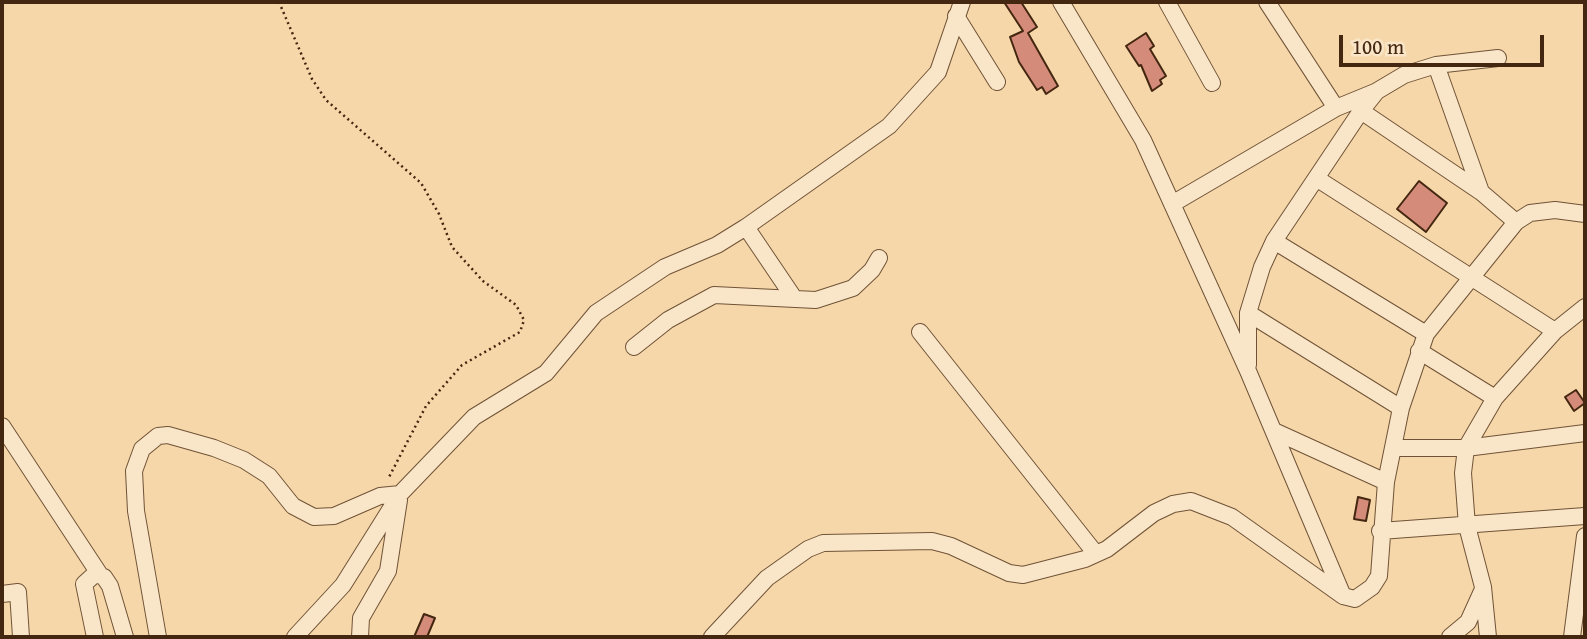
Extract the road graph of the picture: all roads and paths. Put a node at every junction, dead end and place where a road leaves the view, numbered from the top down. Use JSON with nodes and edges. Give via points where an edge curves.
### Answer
{"nodes":[{"id":1,"x":279,"y":2,"type":"edge"},
{"id":2,"x":1061,"y":2,"type":"edge"},
{"id":3,"x":1167,"y":2,"type":"edge"},
{"id":4,"x":1267,"y":2,"type":"edge"},
{"id":5,"x":959,"y":9,"type":"edge"},
{"id":6,"x":1498,"y":58,"type":"dead end"},
{"id":7,"x":1436,"y":65,"type":"junction"},
{"id":8,"x":997,"y":82,"type":"dead end"},
{"id":9,"x":1212,"y":83,"type":"dead end"},
{"id":10,"x":1377,"y":91,"type":"junction"},
{"id":11,"x":1336,"y":108,"type":"junction"},
{"id":12,"x":1361,"y":111,"type":"junction"},
{"id":13,"x":1316,"y":178,"type":"junction"},
{"id":14,"x":1481,"y":192,"type":"junction"},
{"id":15,"x":1172,"y":204,"type":"junction"},
{"id":16,"x":1585,"y":214,"type":"edge"},
{"id":17,"x":1516,"y":222,"type":"junction"},
{"id":18,"x":746,"y":227,"type":"junction"},
{"id":19,"x":1275,"y":241,"type":"junction"},
{"id":20,"x":879,"y":258,"type":"dead end"},
{"id":21,"x":1470,"y":277,"type":"junction"},
{"id":22,"x":794,"y":298,"type":"junction"},
{"id":23,"x":1585,"y":307,"type":"edge"},
{"id":24,"x":1248,"y":313,"type":"junction"},
{"id":25,"x":1555,"y":331,"type":"junction"},
{"id":26,"x":920,"y":332,"type":"dead end"},
{"id":27,"x":1426,"y":334,"type":"junction"},
{"id":28,"x":634,"y":347,"type":"dead end"},
{"id":29,"x":1419,"y":351,"type":"junction"},
{"id":30,"x":1248,"y":371,"type":"junction"},
{"id":31,"x":1495,"y":398,"type":"junction"},
{"id":32,"x":1401,"y":408,"type":"junction"},
{"id":33,"x":2,"y":426,"type":"edge"},
{"id":34,"x":1273,"y":431,"type":"junction"},
{"id":35,"x":1585,"y":433,"type":"edge"},
{"id":36,"x":1393,"y":448,"type":"junction"},
{"id":37,"x":1466,"y":448,"type":"junction"},
{"id":38,"x":1386,"y":482,"type":"junction"},
{"id":39,"x":400,"y":494,"type":"junction"},
{"id":40,"x":380,"y":496,"type":"junction"},
{"id":41,"x":1585,"y":516,"type":"edge"},
{"id":42,"x":1467,"y":526,"type":"junction"},
{"id":43,"x":1380,"y":531,"type":"junction"},
{"id":44,"x":1585,"y":537,"type":"edge"},
{"id":45,"x":1096,"y":554,"type":"junction"},
{"id":46,"x":100,"y":575,"type":"junction"},
{"id":47,"x":1483,"y":587,"type":"junction"},
{"id":48,"x":2,"y":594,"type":"edge"},
{"id":49,"x":1343,"y":596,"type":"junction"},
{"id":50,"x":21,"y":637,"type":"edge"},
{"id":51,"x":95,"y":637,"type":"edge"},
{"id":52,"x":125,"y":637,"type":"edge"},
{"id":53,"x":158,"y":637,"type":"edge"},
{"id":54,"x":295,"y":637,"type":"edge"},
{"id":55,"x":360,"y":637,"type":"edge"},
{"id":56,"x":712,"y":637,"type":"edge"},
{"id":57,"x":1450,"y":637,"type":"edge"},
{"id":58,"x":1488,"y":637,"type":"edge"},
{"id":59,"x":1572,"y":637,"type":"edge"}],
"edges":[{"from":1,"to":40,"type":"path","via":[[312,79],[326,100],[421,183],[452,247],[483,281],[516,304],[524,320],[520,332],[463,365],[426,406]]},
{"from":2,"to":15,"type":"street","via":[[1143,140]]},
{"from":3,"to":9,"type":"street"},
{"from":4,"to":11,"type":"street"},
{"from":5,"to":8,"type":"street"},
{"from":5,"to":18,"type":"street","via":[[937,72],[908,109],[857,151]]},
{"from":6,"to":7,"type":"street"},
{"from":7,"to":10,"type":"street","via":[[1404,75]]},
{"from":7,"to":14,"type":"street"},
{"from":10,"to":11,"type":"street"},
{"from":10,"to":12,"type":"street"},
{"from":11,"to":15,"type":"street"},
{"from":12,"to":13,"type":"street"},
{"from":12,"to":14,"type":"street"},
{"from":13,"to":19,"type":"street"},
{"from":13,"to":21,"type":"street"},
{"from":14,"to":17,"type":"street"},
{"from":15,"to":30,"type":"street"},
{"from":16,"to":17,"type":"street","via":[[1555,209],[1530,213]]},
{"from":17,"to":21,"type":"street"},
{"from":18,"to":22,"type":"street"},
{"from":18,"to":39,"type":"street","via":[[665,267],[596,313],[546,373],[474,417]]},
{"from":19,"to":24,"type":"street"},
{"from":19,"to":27,"type":"street"},
{"from":20,"to":22,"type":"street","via":[[853,288],[816,300]]},
{"from":21,"to":25,"type":"street"},
{"from":21,"to":27,"type":"street"},
{"from":22,"to":28,"type":"street","via":[[714,295],[668,320]]},
{"from":23,"to":25,"type":"street"},
{"from":24,"to":30,"type":"street"},
{"from":24,"to":32,"type":"street"},
{"from":25,"to":31,"type":"street"},
{"from":26,"to":45,"type":"street"},
{"from":27,"to":29,"type":"street"},
{"from":29,"to":31,"type":"street"},
{"from":29,"to":32,"type":"street"},
{"from":30,"to":34,"type":"street"},
{"from":31,"to":37,"type":"street"},
{"from":32,"to":36,"type":"street"},
{"from":33,"to":46,"type":"street"},
{"from":34,"to":38,"type":"street"},
{"from":34,"to":49,"type":"street"},
{"from":35,"to":37,"type":"street"},
{"from":36,"to":37,"type":"street"},
{"from":36,"to":38,"type":"street"},
{"from":37,"to":42,"type":"street"},
{"from":38,"to":43,"type":"street"},
{"from":39,"to":40,"type":"street"},
{"from":39,"to":54,"type":"street","via":[[343,585]]},
{"from":39,"to":55,"type":"street","via":[[388,571],[361,618]]},
{"from":40,"to":53,"type":"street","via":[[334,516],[314,517],[293,506],[269,476],[244,460],[168,435],[158,436],[142,449],[134,471],[136,511]]},
{"from":41,"to":42,"type":"street"},
{"from":42,"to":43,"type":"street"},
{"from":42,"to":47,"type":"street"},
{"from":43,"to":49,"type":"street","via":[[1378,576],[1355,599]]},
{"from":44,"to":59,"type":"street"},
{"from":45,"to":49,"type":"street","via":[[1154,513],[1173,503],[1191,501],[1231,517]]},
{"from":45,"to":56,"type":"street","via":[[1023,575],[932,541],[822,543],[767,578]]},
{"from":46,"to":51,"type":"street","via":[[84,584]]},
{"from":46,"to":52,"type":"street","via":[[110,586]]},
{"from":47,"to":57,"type":"street","via":[[1475,612]]},
{"from":47,"to":58,"type":"street"},
{"from":48,"to":50,"type":"street","via":[[18,592]]}]}
